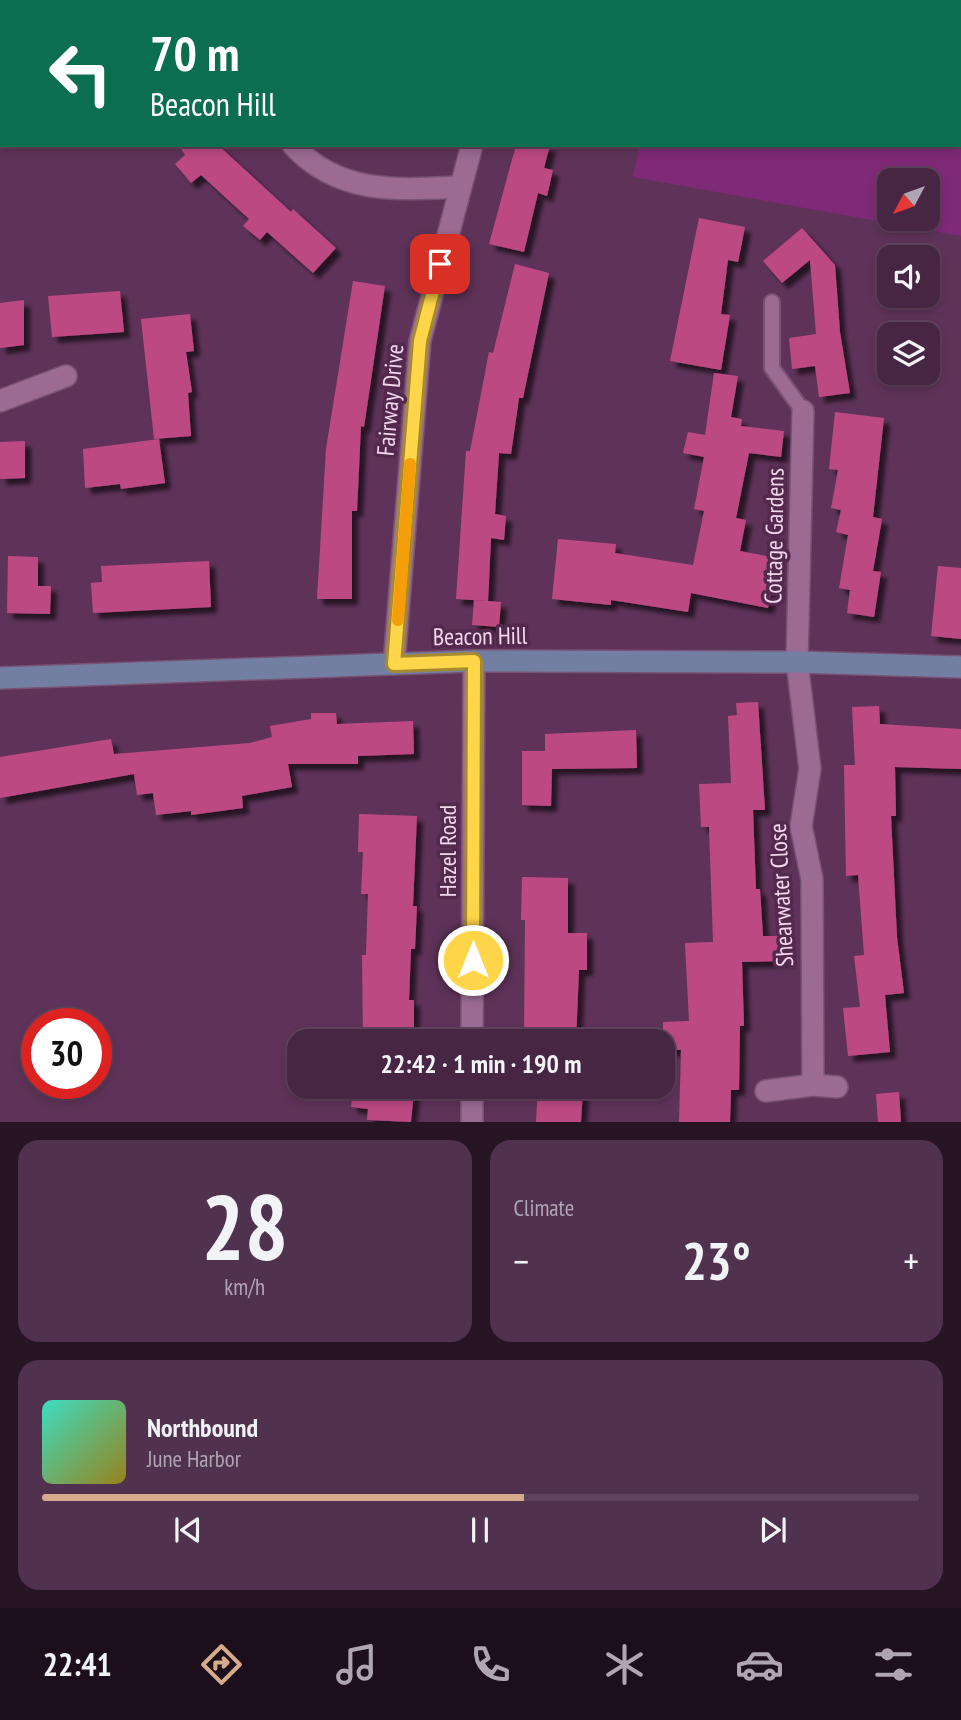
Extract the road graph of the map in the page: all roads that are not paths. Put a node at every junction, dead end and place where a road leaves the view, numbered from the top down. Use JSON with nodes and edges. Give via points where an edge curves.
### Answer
{"nodes":[{"id":1,"x":294,"y":147,"type":"edge"},
{"id":2,"x":471,"y":147,"type":"edge"},
{"id":3,"x":460,"y":187,"type":"junction"},
{"id":4,"x":772,"y":302,"type":"dead end"},
{"id":5,"x":66,"y":376,"type":"dead end"},
{"id":6,"x":0,"y":401,"type":"edge"},
{"id":7,"x":803,"y":411,"type":"joint"},
{"id":8,"x":474,"y":661,"type":"junction"},
{"id":9,"x":797,"y":662,"type":"junction"},
{"id":10,"x":394,"y":664,"type":"junction"},
{"id":11,"x":961,"y":667,"type":"edge"},
{"id":12,"x":0,"y":678,"type":"edge"},
{"id":13,"x":472,"y":1029,"type":"edge"},
{"id":14,"x":813,"y":1085,"type":"junction"},
{"id":15,"x":837,"y":1087,"type":"dead end"},
{"id":16,"x":766,"y":1091,"type":"dead end"},
{"id":17,"x":472,"y":1099,"type":"edge"},
{"id":18,"x":472,"y":1122,"type":"edge"}],
"edges":[{"from":1,"to":3,"type":"street","via":[[309,164],[358,184],[393,191]]},
{"from":2,"to":3,"type":"street","name":"Fairway Drive"},
{"from":3,"to":10,"type":"street","name":"Fairway Drive","via":[[420,341]]},
{"from":4,"to":7,"type":"lane","via":[[772,368]]},
{"from":5,"to":6,"type":"street"},
{"from":7,"to":9,"type":"street","name":"Cottage Gardens"},
{"from":8,"to":9,"type":"street","name":"Beacon Hill"},
{"from":8,"to":10,"type":"street","name":"Beacon Hill"},
{"from":8,"to":13,"type":"street","name":"Hazel Road"},
{"from":9,"to":11,"type":"street","name":"Beacon Hill"},
{"from":9,"to":14,"type":"street","name":"Shearwater Close","via":[[810,769],[801,826],[811,879]]},
{"from":10,"to":12,"type":"street","name":"Beacon Hill"},
{"from":14,"to":15,"type":"street"},
{"from":14,"to":16,"type":"street"},
{"from":17,"to":18,"type":"street"}]}
